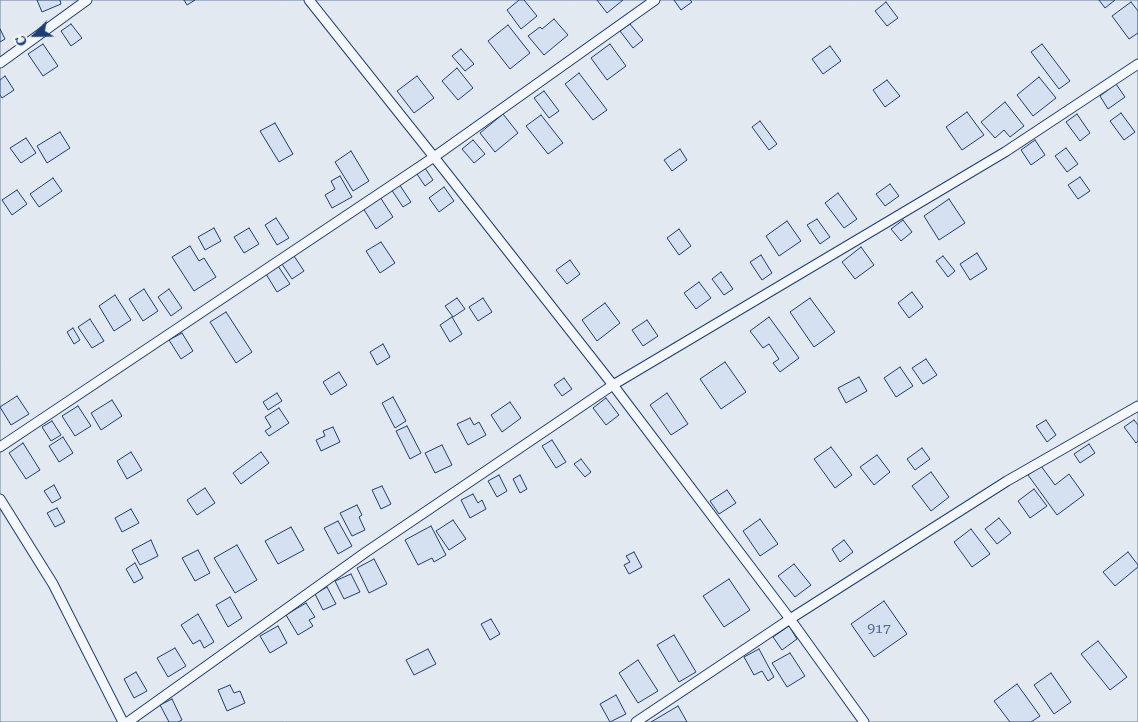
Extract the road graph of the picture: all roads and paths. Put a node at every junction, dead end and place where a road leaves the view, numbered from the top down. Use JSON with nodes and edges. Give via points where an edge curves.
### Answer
{"nodes":[{"id":1,"x":87,"y":0,"type":"edge"},
{"id":2,"x":309,"y":0,"type":"edge"},
{"id":3,"x":655,"y":0,"type":"edge"},
{"id":4,"x":0,"y":63,"type":"edge"},
{"id":5,"x":1138,"y":64,"type":"edge"},
{"id":6,"x":434,"y":156,"type":"junction"},
{"id":7,"x":613,"y":386,"type":"junction"},
{"id":8,"x":1138,"y":406,"type":"edge"},
{"id":9,"x":0,"y":447,"type":"edge"},
{"id":10,"x":0,"y":499,"type":"edge"},
{"id":11,"x":790,"y":620,"type":"junction"},
{"id":12,"x":123,"y":722,"type":"edge"},
{"id":13,"x":128,"y":722,"type":"edge"},
{"id":14,"x":636,"y":722,"type":"edge"},
{"id":15,"x":864,"y":722,"type":"edge"}],
"edges":[{"from":1,"to":4,"type":"lane"},
{"from":2,"to":6,"type":"lane"},
{"from":3,"to":6,"type":"lane"},
{"from":5,"to":7,"type":"lane","via":[[1005,152]]},
{"from":6,"to":7,"type":"lane"},
{"from":6,"to":9,"type":"lane"},
{"from":7,"to":11,"type":"lane"},
{"from":7,"to":13,"type":"lane","via":[[366,552]]},
{"from":8,"to":11,"type":"lane","via":[[1006,481]]},
{"from":10,"to":12,"type":"lane","via":[[53,584]]},
{"from":11,"to":14,"type":"lane"},
{"from":11,"to":15,"type":"lane"}]}
